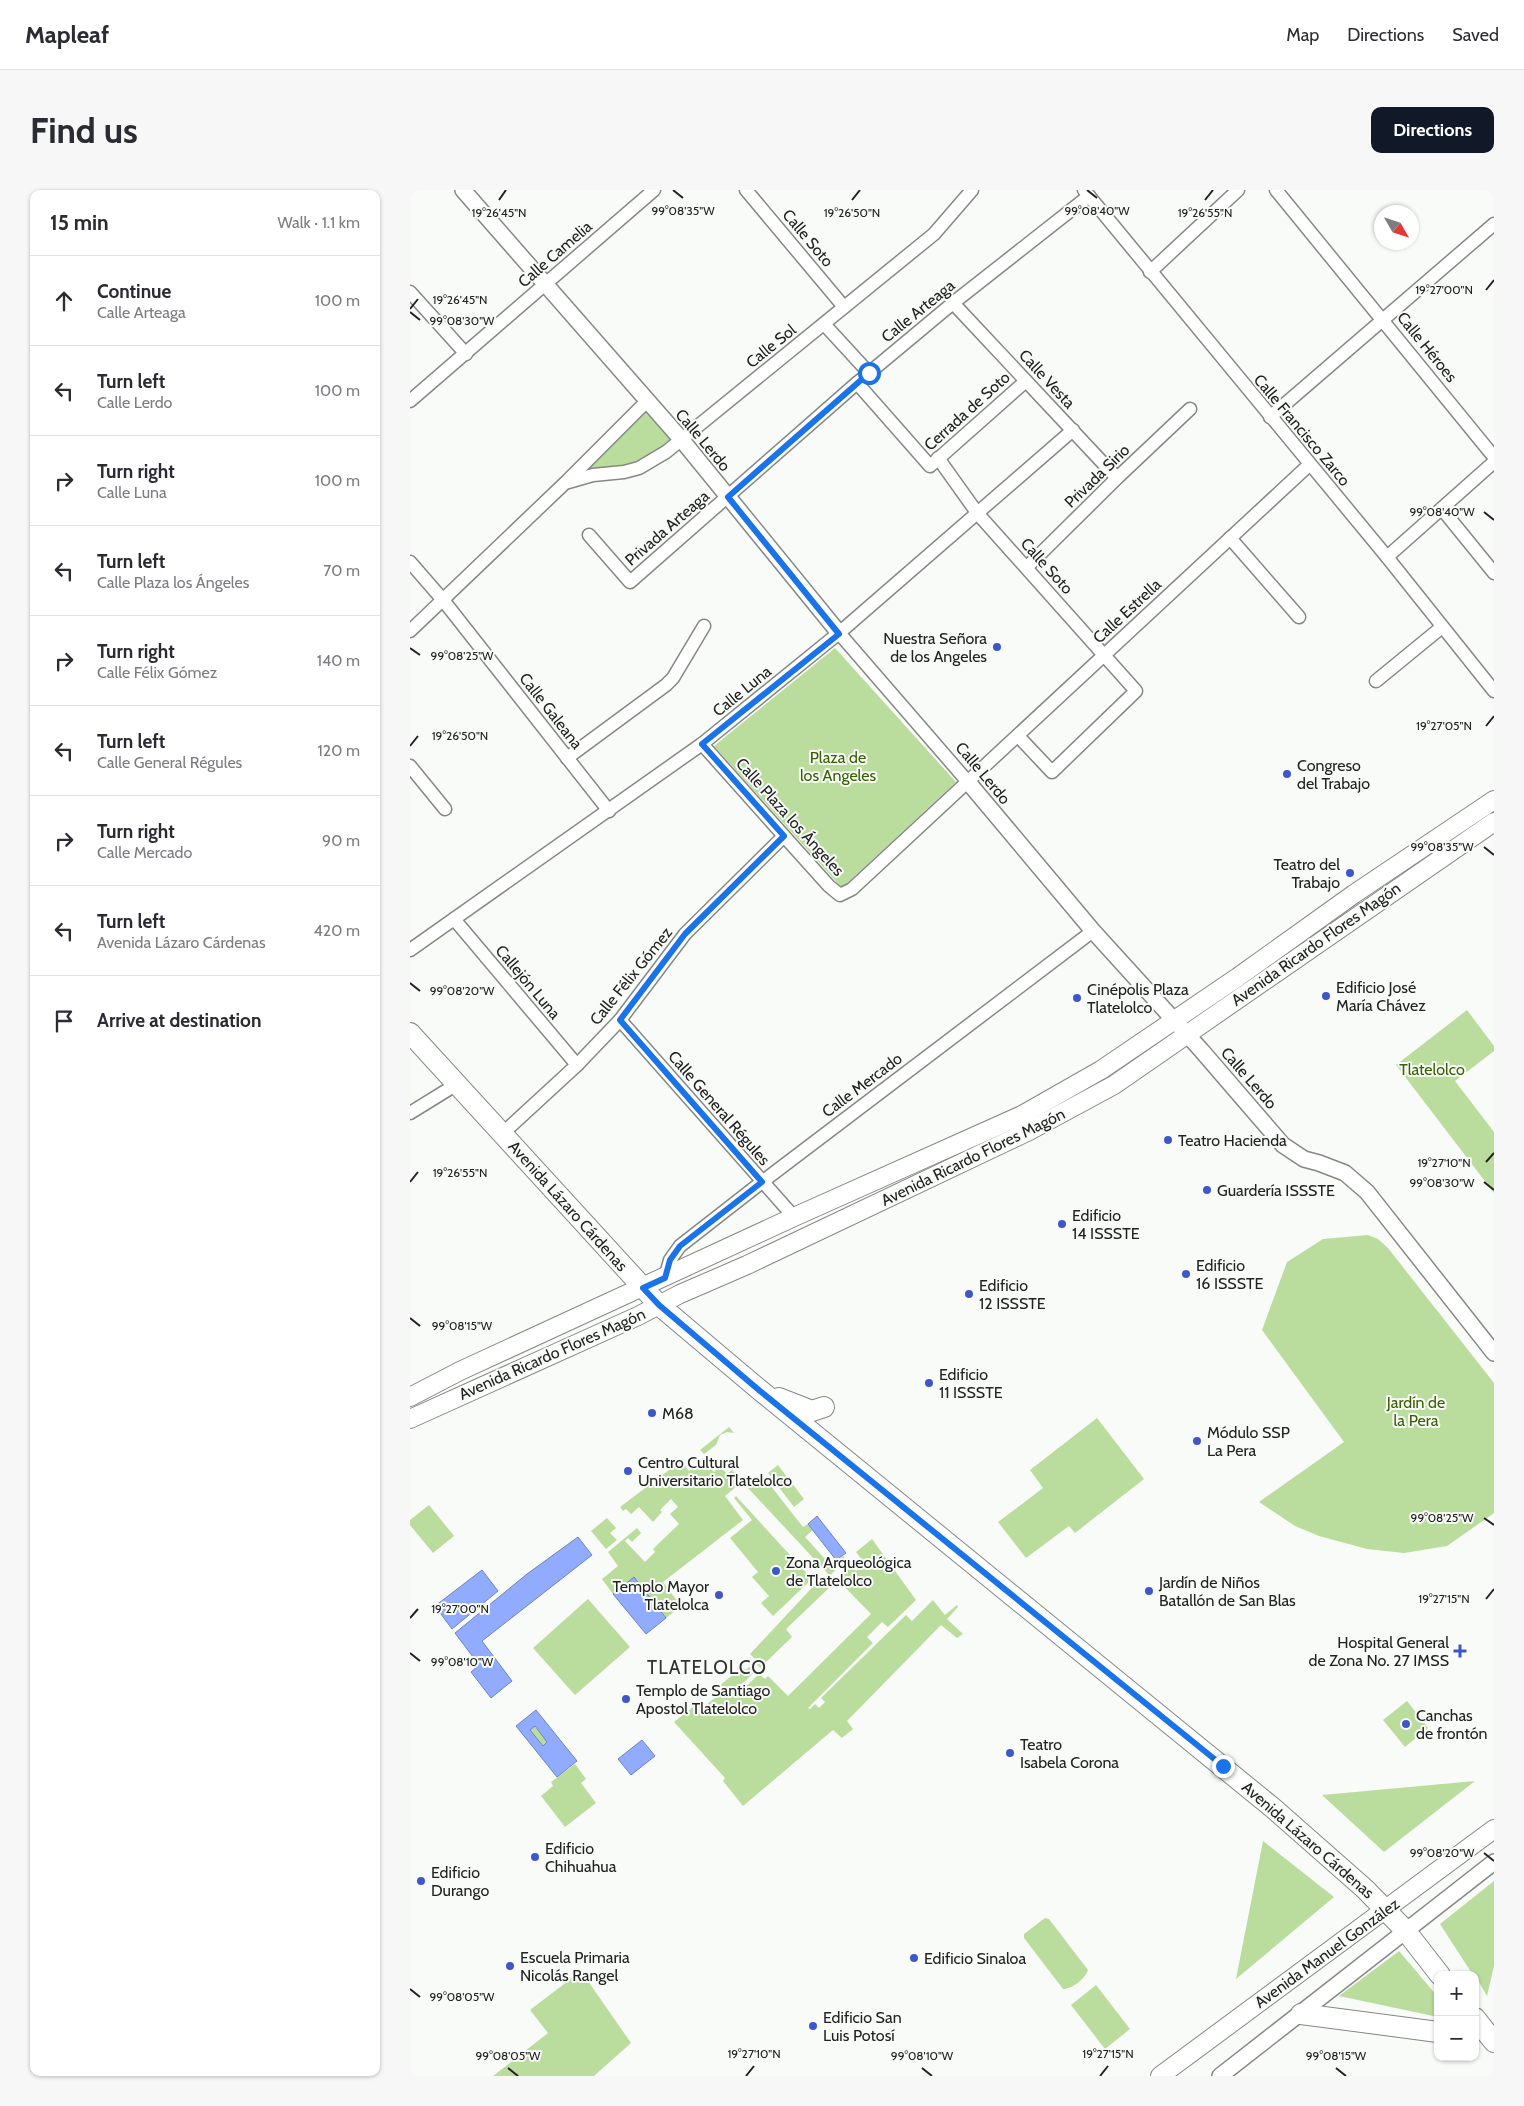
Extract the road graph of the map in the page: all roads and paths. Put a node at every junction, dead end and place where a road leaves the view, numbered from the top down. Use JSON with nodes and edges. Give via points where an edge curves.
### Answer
{"nodes":[{"id":1,"x":463,"y":190,"type":"edge"},
{"id":2,"x":654,"y":190,"type":"edge"},
{"id":3,"x":746,"y":190,"type":"edge"},
{"id":4,"x":972,"y":190,"type":"edge"},
{"id":5,"x":1238,"y":190,"type":"edge"},
{"id":6,"x":1276,"y":190,"type":"edge"},
{"id":7,"x":1086,"y":193,"type":"edge"},
{"id":8,"x":1494,"y":224,"type":"edge"},
{"id":9,"x":1150,"y":272,"type":"junction"},
{"id":10,"x":546,"y":284,"type":"junction"},
{"id":11,"x":410,"y":292,"type":"edge"},
{"id":12,"x":953,"y":303,"type":"junction"},
{"id":13,"x":844,"y":307,"type":"junction"},
{"id":14,"x":1384,"y":320,"type":"junction"},
{"id":15,"x":824,"y":324,"type":"junction"},
{"id":16,"x":466,"y":354,"type":"junction"},
{"id":17,"x":869,"y":373,"type":"junction"},
{"id":18,"x":1026,"y":381,"type":"junction"},
{"id":19,"x":856,"y":383,"type":"junction"},
{"id":20,"x":410,"y":401,"type":"edge"},
{"id":21,"x":647,"y":401,"type":"junction"},
{"id":22,"x":1190,"y":409,"type":"dead end"},
{"id":23,"x":1270,"y":417,"type":"junction"},
{"id":24,"x":1073,"y":430,"type":"junction"},
{"id":25,"x":681,"y":439,"type":"junction"},
{"id":26,"x":1494,"y":457,"type":"edge"},
{"id":27,"x":934,"y":462,"type":"junction"},
{"id":28,"x":1494,"y":462,"type":"edge"},
{"id":29,"x":1309,"y":465,"type":"junction"},
{"id":30,"x":1117,"y":478,"type":"junction"},
{"id":31,"x":565,"y":483,"type":"junction"},
{"id":32,"x":728,"y":497,"type":"junction"},
{"id":33,"x":1442,"y":509,"type":"junction"},
{"id":34,"x":978,"y":514,"type":"junction"},
{"id":35,"x":589,"y":535,"type":"dead end"},
{"id":36,"x":1230,"y":538,"type":"junction"},
{"id":37,"x":1387,"y":557,"type":"junction"},
{"id":38,"x":410,"y":562,"type":"edge"},
{"id":39,"x":1028,"y":568,"type":"junction"},
{"id":40,"x":1494,"y":573,"type":"edge"},
{"id":41,"x":443,"y":600,"type":"junction"},
{"id":42,"x":1299,"y":617,"type":"dead end"},
{"id":43,"x":704,"y":626,"type":"dead end"},
{"id":44,"x":1442,"y":627,"type":"junction"},
{"id":45,"x":410,"y":631,"type":"edge"},
{"id":46,"x":839,"y":634,"type":"junction"},
{"id":47,"x":1104,"y":655,"type":"junction"},
{"id":48,"x":1376,"y":681,"type":"dead end"},
{"id":49,"x":1494,"y":691,"type":"edge"},
{"id":50,"x":1018,"y":736,"type":"junction"},
{"id":51,"x":702,"y":744,"type":"junction"},
{"id":52,"x":567,"y":758,"type":"junction"},
{"id":53,"x":410,"y":766,"type":"edge"},
{"id":54,"x":968,"y":782,"type":"junction"},
{"id":55,"x":1494,"y":800,"type":"edge"},
{"id":56,"x":445,"y":809,"type":"dead end"},
{"id":57,"x":609,"y":811,"type":"junction"},
{"id":58,"x":1494,"y":822,"type":"edge"},
{"id":59,"x":784,"y":836,"type":"junction"},
{"id":60,"x":454,"y":919,"type":"junction"},
{"id":61,"x":1093,"y":930,"type":"junction"},
{"id":62,"x":410,"y":950,"type":"edge"},
{"id":63,"x":620,"y":1020,"type":"junction"},
{"id":64,"x":1174,"y":1021,"type":"junction"},
{"id":65,"x":410,"y":1033,"type":"edge"},
{"id":66,"x":1186,"y":1034,"type":"junction"},
{"id":67,"x":577,"y":1065,"type":"junction"},
{"id":68,"x":457,"y":1084,"type":"junction"},
{"id":69,"x":410,"y":1113,"type":"edge"},
{"id":70,"x":502,"y":1134,"type":"junction"},
{"id":71,"x":762,"y":1182,"type":"junction"},
{"id":72,"x":794,"y":1217,"type":"junction"},
{"id":73,"x":665,"y":1278,"type":"junction"},
{"id":74,"x":643,"y":1288,"type":"junction"},
{"id":75,"x":659,"y":1305,"type":"junction"},
{"id":76,"x":1494,"y":1353,"type":"edge"},
{"id":77,"x":760,"y":1391,"type":"junction"},
{"id":78,"x":410,"y":1396,"type":"edge"},
{"id":79,"x":824,"y":1407,"type":"dead end"},
{"id":80,"x":410,"y":1419,"type":"edge"},
{"id":81,"x":1494,"y":1829,"type":"edge"},
{"id":82,"x":1494,"y":1862,"type":"edge"},
{"id":83,"x":1386,"y":1909,"type":"junction"},
{"id":84,"x":1405,"y":1930,"type":"junction"},
{"id":85,"x":1437,"y":1971,"type":"edge"},
{"id":86,"x":1301,"y":2014,"type":"junction"},
{"id":87,"x":1479,"y":2023,"type":"edge"},
{"id":88,"x":1434,"y":2031,"type":"edge"},
{"id":89,"x":1494,"y":2041,"type":"edge"},
{"id":90,"x":1479,"y":2042,"type":"edge"},
{"id":91,"x":1160,"y":2076,"type":"edge"},
{"id":92,"x":1220,"y":2076,"type":"edge"}],
"edges":[{"from":1,"to":10,"type":"street","name":"Calle Lerdo"},
{"from":2,"to":10,"type":"street","name":"Calle Camelia"},
{"from":3,"to":13,"type":"street","name":"Calle Soto"},
{"from":4,"to":13,"type":"street","name":"Calle Sol","via":[[934,234]]},
{"from":5,"to":9,"type":"street"},
{"from":6,"to":14,"type":"street","name":"Calle Héroes"},
{"from":7,"to":9,"type":"street","name":"Calle Francisco Zarco"},
{"from":7,"to":12,"type":"street","name":"Calle Arteaga"},
{"from":8,"to":14,"type":"street"},
{"from":9,"to":23,"type":"street","name":"Calle Francisco Zarco"},
{"from":10,"to":16,"type":"street","name":"Calle Camelia"},
{"from":10,"to":21,"type":"street","name":"Calle Lerdo"},
{"from":11,"to":16,"type":"street"},
{"from":12,"to":17,"type":"street","name":"Calle Arteaga"},
{"from":12,"to":18,"type":"street","name":"Calle Vesta"},
{"from":13,"to":15,"type":"street","name":"Calle Sol"},
{"from":14,"to":23,"type":"street"},
{"from":14,"to":26,"type":"street","name":"Calle Héroes"},
{"from":15,"to":17,"type":"street"},
{"from":15,"to":25,"type":"street","name":"Calle Sol"},
{"from":16,"to":20,"type":"street","name":"Calle Camelia"},
{"from":17,"to":19,"type":"street","name":"Calle Arteaga"},
{"from":18,"to":24,"type":"street","name":"Calle Vesta"},
{"from":18,"to":27,"type":"street","name":"Cerrada de Soto"},
{"from":19,"to":27,"type":"street","name":"Calle Soto"},
{"from":19,"to":32,"type":"street","name":"Calle Arteaga"},
{"from":21,"to":25,"type":"street","name":"Calle Lerdo"},
{"from":21,"to":31,"type":"street","name":"Calle Sol"},
{"from":22,"to":30,"type":"street","name":"Privada Sirio"},
{"from":23,"to":29,"type":"street","name":"Calle Francisco Zarco"},
{"from":24,"to":30,"type":"street","name":"Calle Vesta"},
{"from":24,"to":34,"type":"street","name":"Calle Luna"},
{"from":25,"to":31,"type":"street","name":"Calle Sol","via":[[639,468]]},
{"from":25,"to":32,"type":"street","name":"Calle Lerdo"},
{"from":27,"to":34,"type":"street","name":"Calle Soto"},
{"from":28,"to":33,"type":"street"},
{"from":29,"to":36,"type":"street","name":"Calle Estrella"},
{"from":29,"to":37,"type":"street","name":"Calle Francisco Zarco"},
{"from":30,"to":39,"type":"street","name":"Privada Sirio"},
{"from":31,"to":41,"type":"street","name":"Calle Sol"},
{"from":32,"to":35,"type":"street","name":"Privada Arteaga","via":[[630,582]]},
{"from":32,"to":46,"type":"street","name":"Calle Lerdo"},
{"from":33,"to":37,"type":"street"},
{"from":33,"to":40,"type":"street"},
{"from":34,"to":39,"type":"street","name":"Calle Soto"},
{"from":34,"to":46,"type":"street","name":"Calle Luna"},
{"from":36,"to":42,"type":"street"},
{"from":36,"to":47,"type":"street","name":"Calle Estrella"},
{"from":37,"to":44,"type":"street","name":"Calle Francisco Zarco"},
{"from":38,"to":41,"type":"street","name":"Calle Galeana"},
{"from":39,"to":47,"type":"street","name":"Calle Soto"},
{"from":41,"to":45,"type":"street","name":"Calle Sol"},
{"from":41,"to":52,"type":"street","name":"Calle Galeana"},
{"from":43,"to":52,"type":"street","via":[[666,685]]},
{"from":44,"to":48,"type":"street"},
{"from":44,"to":49,"type":"street","name":"Calle Francisco Zarco"},
{"from":46,"to":51,"type":"street","name":"Calle Luna"},
{"from":46,"to":54,"type":"street","name":"Calle Lerdo"},
{"from":47,"to":50,"type":"street","name":"Calle Estrella"},
{"from":47,"to":50,"type":"street","name":"Calle Soto","via":[[1136,691],[1052,772]]},
{"from":50,"to":54,"type":"street","name":"Calle Estrella"},
{"from":51,"to":57,"type":"street","name":"Calle Luna"},
{"from":51,"to":59,"type":"street","name":"Calle Plaza los Ángeles"},
{"from":52,"to":57,"type":"street","name":"Calle Galeana"},
{"from":53,"to":56,"type":"street"},
{"from":54,"to":59,"type":"street","name":"Calle Plaza los Ángeles","via":[[852,889],[840,895]]},
{"from":54,"to":61,"type":"street","name":"Calle Lerdo"},
{"from":55,"to":64,"type":"main road","name":"Avenida Ricardo Flores Magón"},
{"from":57,"to":60,"type":"street","name":"Calle Luna"},
{"from":58,"to":66,"type":"main road","name":"Avenida Ricardo Flores Magón"},
{"from":59,"to":63,"type":"street","name":"Calle Félix Gómez","via":[[685,934]]},
{"from":60,"to":62,"type":"street","name":"Calle Luna"},
{"from":60,"to":67,"type":"street","name":"Callejón Luna"},
{"from":61,"to":64,"type":"street","name":"Calle Lerdo"},
{"from":61,"to":71,"type":"street","name":"Calle Mercado"},
{"from":63,"to":67,"type":"street","name":"Calle Félix Gómez"},
{"from":63,"to":71,"type":"street","name":"Calle General Régules"},
{"from":64,"to":66,"type":"street","name":"Calle Lerdo"},
{"from":64,"to":72,"type":"main road","name":"Avenida Ricardo Flores Magón","via":[[1101,1070],[1022,1116]]},
{"from":65,"to":68,"type":"main road","name":"Avenida Lázaro Cárdenas"},
{"from":66,"to":75,"type":"main road","name":"Avenida Ricardo Flores Magón","via":[[1114,1085],[1029,1132]]},
{"from":66,"to":76,"type":"street","name":"Calle Lerdo","via":[[1283,1145],[1304,1159],[1345,1173],[1367,1192]]},
{"from":67,"to":70,"type":"street","name":"Calle Félix Gómez"},
{"from":68,"to":69,"type":"street"},
{"from":68,"to":70,"type":"main road","name":"Avenida Lázaro Cárdenas"},
{"from":70,"to":74,"type":"main road","name":"Avenida Lázaro Cárdenas"},
{"from":71,"to":72,"type":"street","name":"Calle General Régules"},
{"from":71,"to":73,"type":"street","name":"Calle Mercado","via":[[680,1246],[670,1260]]},
{"from":72,"to":73,"type":"main road","name":"Avenida Ricardo Flores Magón"},
{"from":73,"to":74,"type":"main road","name":"Avenida Ricardo Flores Magón"},
{"from":74,"to":75,"type":"main road","name":"Avenida Lázaro Cárdenas"},
{"from":74,"to":78,"type":"main road","name":"Avenida Ricardo Flores Magón"},
{"from":75,"to":77,"type":"main road","name":"Avenida Lázaro Cárdenas"},
{"from":75,"to":80,"type":"main road","name":"Avenida Ricardo Flores Magón"},
{"from":77,"to":79,"type":"main road","via":[[812,1411]]},
{"from":77,"to":83,"type":"main road","name":"Avenida Lázaro Cárdenas","via":[[1209,1754]]},
{"from":81,"to":83,"type":"main road","name":"Avenida Manuel González"},
{"from":82,"to":84,"type":"street"},
{"from":83,"to":84,"type":"main road","name":"Avenida Lázaro Cárdenas"},
{"from":83,"to":91,"type":"main road","name":"Avenida Manuel González"},
{"from":84,"to":85,"type":"main road","name":"Avenida Lázaro Cárdenas"},
{"from":84,"to":86,"type":"street"},
{"from":86,"to":88,"type":"main road"},
{"from":86,"to":92,"type":"street"},
{"from":87,"to":89,"type":"main road"},
{"from":89,"to":90,"type":"main road","via":[[1485,2045]]}]}
